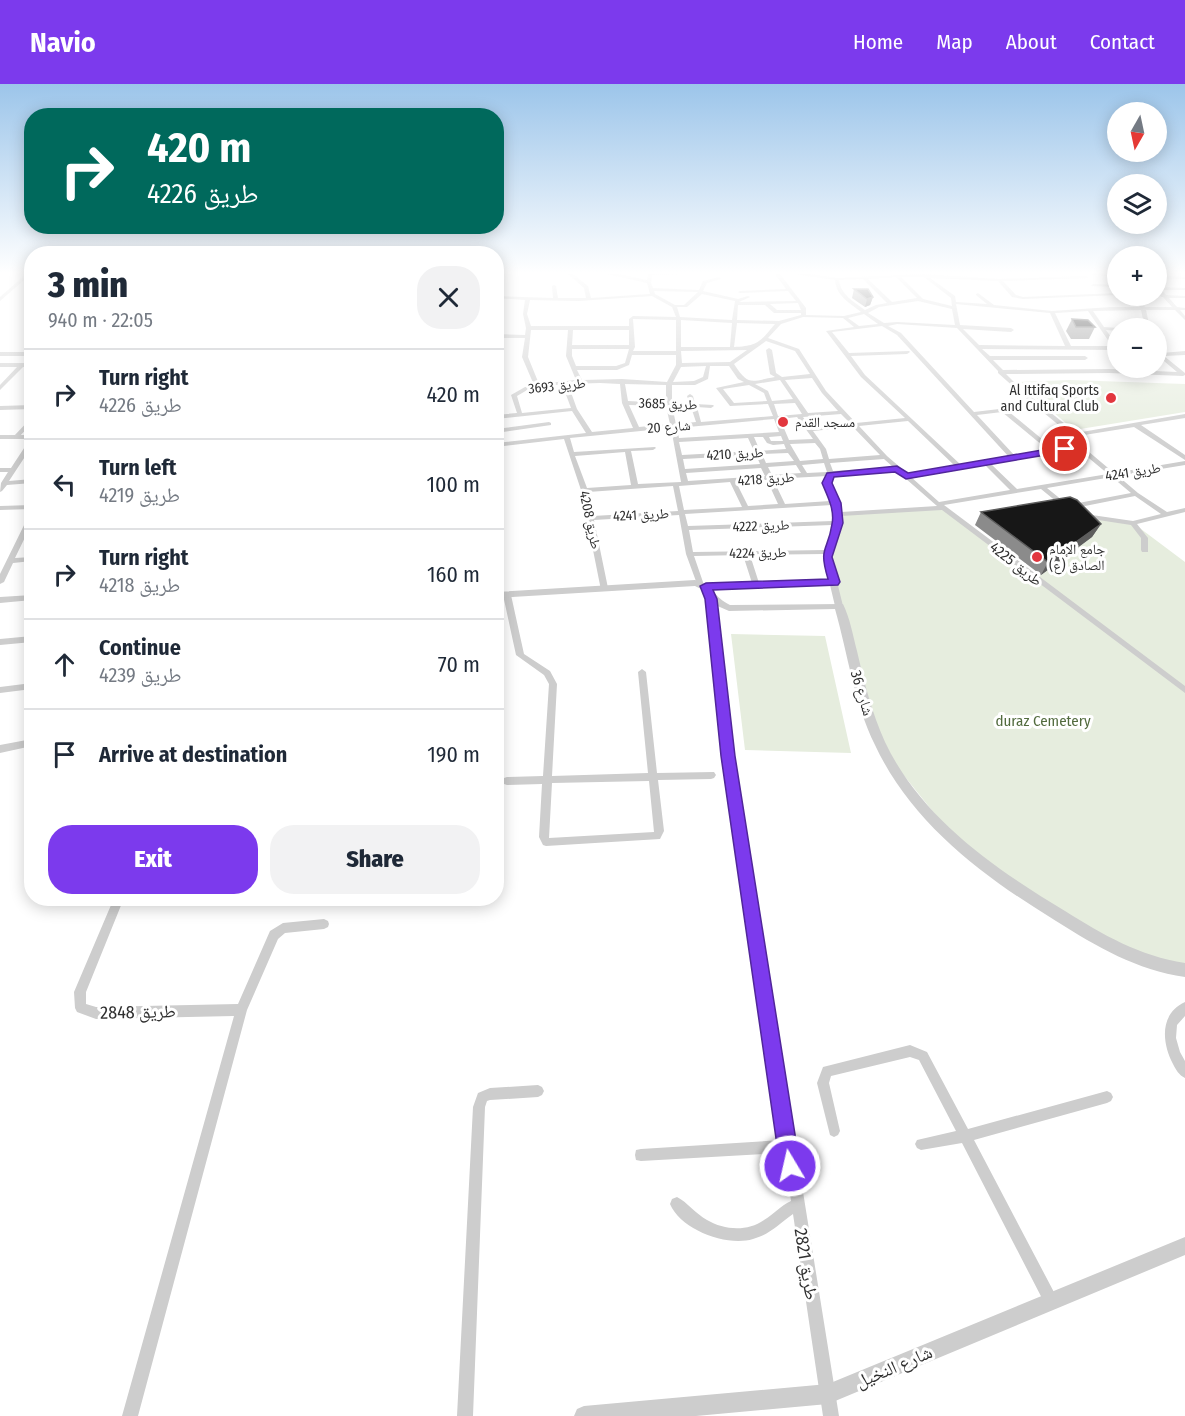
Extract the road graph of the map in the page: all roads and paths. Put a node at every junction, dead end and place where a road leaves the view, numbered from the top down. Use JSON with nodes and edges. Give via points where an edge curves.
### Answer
{"nodes":[{"id":1,"x":504,"y":336,"type":"edge"},
{"id":2,"x":570,"y":336,"type":"edge"},
{"id":3,"x":631,"y":336,"type":"edge"},
{"id":4,"x":679,"y":336,"type":"edge"},
{"id":5,"x":734,"y":336,"type":"edge"},
{"id":6,"x":767,"y":336,"type":"edge"},
{"id":7,"x":833,"y":336,"type":"edge"},
{"id":8,"x":901,"y":336,"type":"edge"},
{"id":9,"x":968,"y":336,"type":"edge"},
{"id":10,"x":1063,"y":336,"type":"edge"},
{"id":11,"x":528,"y":337,"type":"joint"},
{"id":12,"x":765,"y":339,"type":"junction"},
{"id":13,"x":732,"y":346,"type":"junction"},
{"id":14,"x":1011,"y":346,"type":"junction"},
{"id":15,"x":1040,"y":346,"type":"junction"},
{"id":16,"x":1068,"y":346,"type":"junction"},
{"id":17,"x":569,"y":347,"type":"junction"},
{"id":18,"x":979,"y":347,"type":"junction"},
{"id":19,"x":752,"y":348,"type":"junction"},
{"id":20,"x":1107,"y":348,"type":"edge"},
{"id":21,"x":631,"y":350,"type":"junction"},
{"id":22,"x":769,"y":350,"type":"dead end"},
{"id":23,"x":679,"y":351,"type":"junction"},
{"id":24,"x":907,"y":352,"type":"dead end"},
{"id":25,"x":1167,"y":352,"type":"edge"},
{"id":26,"x":1185,"y":353,"type":"edge"},
{"id":27,"x":0,"y":354,"type":"edge"},
{"id":28,"x":24,"y":354,"type":"edge"},
{"id":29,"x":847,"y":355,"type":"junction"},
{"id":30,"x":990,"y":358,"type":"junction"},
{"id":31,"x":1020,"y":358,"type":"junction"},
{"id":32,"x":1047,"y":358,"type":"junction"},
{"id":33,"x":1085,"y":358,"type":"dead end"},
{"id":34,"x":1167,"y":360,"type":"edge"},
{"id":35,"x":731,"y":364,"type":"junction"},
{"id":36,"x":0,"y":365,"type":"edge"},
{"id":37,"x":22,"y":365,"type":"joint"},
{"id":38,"x":679,"y":365,"type":"junction"},
{"id":39,"x":708,"y":367,"type":"junction"},
{"id":40,"x":576,"y":368,"type":"junction"},
{"id":41,"x":1031,"y":371,"type":"junction"},
{"id":42,"x":1000,"y":372,"type":"junction"},
{"id":43,"x":1059,"y":373,"type":"junction"},
{"id":44,"x":1107,"y":373,"type":"edge"},
{"id":45,"x":1167,"y":374,"type":"edge"},
{"id":46,"x":1184,"y":375,"type":"edge"},
{"id":47,"x":813,"y":376,"type":"junction"},
{"id":48,"x":782,"y":379,"type":"junction"},
{"id":49,"x":622,"y":381,"type":"junction"},
{"id":50,"x":641,"y":381,"type":"junction"},
{"id":51,"x":580,"y":382,"type":"junction"},
{"id":52,"x":669,"y":383,"type":"junction"},
{"id":53,"x":565,"y":384,"type":"junction"},
{"id":54,"x":754,"y":384,"type":"junction"},
{"id":55,"x":537,"y":386,"type":"junction"},
{"id":56,"x":0,"y":388,"type":"edge"},
{"id":57,"x":641,"y":391,"type":"dead end"},
{"id":58,"x":690,"y":396,"type":"dead end"},
{"id":59,"x":796,"y":401,"type":"junction"},
{"id":60,"x":625,"y":403,"type":"junction"},
{"id":61,"x":768,"y":403,"type":"junction"},
{"id":62,"x":669,"y":405,"type":"junction"},
{"id":63,"x":694,"y":405,"type":"junction"},
{"id":64,"x":711,"y":406,"type":"dead end"},
{"id":65,"x":1038,"y":406,"type":"junction"},
{"id":66,"x":0,"y":408,"type":"edge"},
{"id":67,"x":24,"y":408,"type":"edge"},
{"id":68,"x":574,"y":409,"type":"junction"},
{"id":69,"x":1004,"y":411,"type":"junction"},
{"id":70,"x":842,"y":412,"type":"junction"},
{"id":71,"x":519,"y":414,"type":"junction"},
{"id":72,"x":974,"y":414,"type":"junction"},
{"id":73,"x":504,"y":416,"type":"edge"},
{"id":74,"x":803,"y":416,"type":"junction"},
{"id":75,"x":1185,"y":416,"type":"edge"},
{"id":76,"x":775,"y":419,"type":"junction"},
{"id":77,"x":906,"y":420,"type":"junction"},
{"id":78,"x":737,"y":422,"type":"junction"},
{"id":79,"x":549,"y":424,"type":"dead end"},
{"id":80,"x":699,"y":424,"type":"junction"},
{"id":81,"x":856,"y":425,"type":"junction"},
{"id":82,"x":1136,"y":425,"type":"junction"},
{"id":83,"x":676,"y":426,"type":"junction"},
{"id":84,"x":24,"y":428,"type":"edge"},
{"id":85,"x":636,"y":429,"type":"junction"},
{"id":86,"x":810,"y":429,"type":"junction"},
{"id":87,"x":504,"y":430,"type":"edge"},
{"id":88,"x":590,"y":434,"type":"junction"},
{"id":89,"x":783,"y":434,"type":"junction"},
{"id":90,"x":765,"y":435,"type":"junction"},
{"id":91,"x":1076,"y":435,"type":"junction"},
{"id":92,"x":748,"y":436,"type":"junction"},
{"id":93,"x":0,"y":437,"type":"edge"},
{"id":94,"x":16,"y":437,"type":"junction"},
{"id":95,"x":566,"y":437,"type":"junction"},
{"id":96,"x":24,"y":438,"type":"edge"},
{"id":97,"x":678,"y":440,"type":"junction"},
{"id":98,"x":818,"y":441,"type":"junction"},
{"id":99,"x":786,"y":443,"type":"junction"},
{"id":100,"x":504,"y":444,"type":"edge"},
{"id":101,"x":1079,"y":447,"type":"junction"},
{"id":102,"x":652,"y":448,"type":"dead end"},
{"id":103,"x":628,"y":450,"type":"junction"},
{"id":104,"x":789,"y":451,"type":"junction"},
{"id":105,"x":1052,"y":451,"type":"junction"},
{"id":106,"x":24,"y":453,"type":"edge"},
{"id":107,"x":757,"y":453,"type":"junction"},
{"id":108,"x":571,"y":454,"type":"junction"},
{"id":109,"x":22,"y":456,"type":"joint"},
{"id":110,"x":680,"y":457,"type":"junction"},
{"id":111,"x":885,"y":457,"type":"junction"},
{"id":112,"x":1013,"y":458,"type":"junction"},
{"id":113,"x":1185,"y":458,"type":"edge"},
{"id":114,"x":827,"y":462,"type":"junction"},
{"id":115,"x":798,"y":463,"type":"junction"},
{"id":116,"x":987,"y":463,"type":"junction"},
{"id":117,"x":1185,"y":463,"type":"edge"},
{"id":118,"x":762,"y":465,"type":"junction"},
{"id":119,"x":960,"y":467,"type":"junction"},
{"id":120,"x":897,"y":469,"type":"junction"},
{"id":121,"x":0,"y":470,"type":"edge"},
{"id":122,"x":13,"y":470,"type":"junction"},
{"id":123,"x":684,"y":471,"type":"junction"},
{"id":124,"x":831,"y":475,"type":"junction"},
{"id":125,"x":1114,"y":475,"type":"junction"},
{"id":126,"x":806,"y":476,"type":"junction"},
{"id":127,"x":906,"y":476,"type":"junction"},
{"id":128,"x":771,"y":480,"type":"junction"},
{"id":129,"x":24,"y":482,"type":"edge"},
{"id":130,"x":733,"y":482,"type":"junction"},
{"id":131,"x":4,"y":483,"type":"junction"},
{"id":132,"x":686,"y":484,"type":"junction"},
{"id":133,"x":676,"y":485,"type":"junction"},
{"id":134,"x":1041,"y":486,"type":"junction"},
{"id":135,"x":634,"y":487,"type":"junction"},
{"id":136,"x":0,"y":490,"type":"edge"},
{"id":137,"x":584,"y":490,"type":"junction"},
{"id":138,"x":1014,"y":490,"type":"junction"},
{"id":139,"x":1136,"y":494,"type":"junction"},
{"id":140,"x":836,"y":503,"type":"junction"},
{"id":141,"x":942,"y":506,"type":"junction"},
{"id":142,"x":24,"y":507,"type":"edge"},
{"id":143,"x":783,"y":507,"type":"junction"},
{"id":144,"x":0,"y":508,"type":"edge"},
{"id":145,"x":1067,"y":508,"type":"junction"},
{"id":146,"x":746,"y":509,"type":"junction"},
{"id":147,"x":732,"y":510,"type":"junction"},
{"id":148,"x":1054,"y":510,"type":"edge"},
{"id":149,"x":1185,"y":510,"type":"edge"},
{"id":150,"x":681,"y":513,"type":"junction"},
{"id":151,"x":1164,"y":513,"type":"junction"},
{"id":152,"x":591,"y":518,"type":"junction"},
{"id":153,"x":838,"y":518,"type":"junction"},
{"id":154,"x":975,"y":522,"type":"dead end"},
{"id":155,"x":964,"y":523,"type":"junction"},
{"id":156,"x":1133,"y":523,"type":"junction"},
{"id":157,"x":738,"y":526,"type":"junction"},
{"id":158,"x":684,"y":528,"type":"junction"},
{"id":159,"x":24,"y":532,"type":"edge"},
{"id":160,"x":1145,"y":550,"type":"dead end"},
{"id":161,"x":827,"y":552,"type":"junction"},
{"id":162,"x":747,"y":553,"type":"junction"},
{"id":163,"x":690,"y":554,"type":"junction"},
{"id":164,"x":24,"y":560,"type":"edge"},
{"id":165,"x":10,"y":561,"type":"junction"},
{"id":166,"x":0,"y":582,"type":"edge"},
{"id":167,"x":834,"y":582,"type":"junction"},
{"id":168,"x":703,"y":585,"type":"junction"},
{"id":169,"x":756,"y":585,"type":"junction"},
{"id":170,"x":604,"y":588,"type":"junction"},
{"id":171,"x":504,"y":595,"type":"edge"},
{"id":172,"x":24,"y":598,"type":"edge"},
{"id":173,"x":711,"y":599,"type":"junction"},
{"id":174,"x":0,"y":600,"type":"edge"},
{"id":175,"x":504,"y":602,"type":"edge"},
{"id":176,"x":839,"y":606,"type":"junction"},
{"id":177,"x":24,"y":640,"type":"edge"},
{"id":178,"x":0,"y":642,"type":"edge"},
{"id":179,"x":642,"y":672,"type":"dead end"},
{"id":180,"x":24,"y":687,"type":"edge"},
{"id":181,"x":0,"y":690,"type":"edge"},
{"id":182,"x":1185,"y":690,"type":"edge"},
{"id":183,"x":24,"y":744,"type":"edge"},
{"id":184,"x":0,"y":749,"type":"edge"},
{"id":185,"x":711,"y":775,"type":"dead end"},
{"id":186,"x":653,"y":776,"type":"junction"},
{"id":187,"x":548,"y":779,"type":"junction"},
{"id":188,"x":507,"y":780,"type":"dead end"},
{"id":189,"x":116,"y":906,"type":"edge"},
{"id":190,"x":324,"y":924,"type":"dead end"},
{"id":191,"x":1185,"y":970,"type":"edge"},
{"id":192,"x":1185,"y":1008,"type":"edge"},
{"id":193,"x":241,"y":1010,"type":"junction"},
{"id":194,"x":1185,"y":1072,"type":"edge"},
{"id":195,"x":538,"y":1092,"type":"dead end"},
{"id":196,"x":1107,"y":1096,"type":"dead end"},
{"id":197,"x":834,"y":1131,"type":"dead end"},
{"id":198,"x":965,"y":1136,"type":"junction"},
{"id":199,"x":921,"y":1144,"type":"dead end"},
{"id":200,"x":787,"y":1146,"type":"junction"},
{"id":201,"x":641,"y":1155,"type":"dead end"},
{"id":202,"x":677,"y":1204,"type":"dead end"},
{"id":203,"x":797,"y":1206,"type":"junction"},
{"id":204,"x":1185,"y":1246,"type":"edge"},
{"id":205,"x":1051,"y":1301,"type":"junction"},
{"id":206,"x":828,"y":1394,"type":"junction"},
{"id":207,"x":650,"y":1414,"type":"edge"},
{"id":208,"x":130,"y":1416,"type":"edge"},
{"id":209,"x":465,"y":1416,"type":"edge"},
{"id":210,"x":584,"y":1416,"type":"edge"},
{"id":211,"x":831,"y":1416,"type":"edge"}],
"edges":[{"from":1,"to":11,"type":"street"},
{"from":2,"to":17,"type":"street"},
{"from":3,"to":21,"type":"street"},
{"from":4,"to":23,"type":"street"},
{"from":5,"to":13,"type":"street"},
{"from":6,"to":12,"type":"street"},
{"from":7,"to":29,"type":"street"},
{"from":8,"to":72,"type":"street"},
{"from":9,"to":18,"type":"street"},
{"from":10,"to":16,"type":"street"},
{"from":11,"to":55,"type":"street","via":[[526,364]]},
{"from":12,"to":19,"type":"street"},
{"from":12,"to":47,"type":"street","name":"طريق 4225","via":[[797,351]]},
{"from":13,"to":19,"type":"street"},
{"from":13,"to":23,"type":"street"},
{"from":14,"to":15,"type":"street"},
{"from":14,"to":18,"type":"street"},
{"from":14,"to":31,"type":"street"},
{"from":15,"to":16,"type":"street"},
{"from":15,"to":32,"type":"street"},
{"from":16,"to":20,"type":"street"},
{"from":17,"to":21,"type":"street"},
{"from":17,"to":40,"type":"street"},
{"from":18,"to":30,"type":"street"},
{"from":19,"to":35,"type":"street"},
{"from":21,"to":23,"type":"street"},
{"from":21,"to":40,"type":"street","via":[[629,363],[623,367]]},
{"from":22,"to":48,"type":"street","via":[[773,374]]},
{"from":23,"to":38,"type":"street"},
{"from":24,"to":29,"type":"street"},
{"from":25,"to":26,"type":"street"},
{"from":27,"to":28,"type":"street"},
{"from":29,"to":77,"type":"street"},
{"from":30,"to":31,"type":"street"},
{"from":30,"to":42,"type":"street"},
{"from":31,"to":32,"type":"street"},
{"from":31,"to":41,"type":"street"},
{"from":32,"to":33,"type":"street"},
{"from":32,"to":43,"type":"street"},
{"from":34,"to":46,"type":"street"},
{"from":35,"to":39,"type":"street"},
{"from":35,"to":54,"type":"street","via":[[740,378]]},
{"from":36,"to":37,"type":"street"},
{"from":37,"to":56,"type":"street"},
{"from":38,"to":39,"type":"street"},
{"from":38,"to":52,"type":"street"},
{"from":39,"to":52,"type":"street","name":"طريق 3693","via":[[706,378],[701,381]]},
{"from":40,"to":51,"type":"street"},
{"from":41,"to":42,"type":"street"},
{"from":41,"to":43,"type":"street"},
{"from":42,"to":65,"type":"street"},
{"from":43,"to":44,"type":"street"},
{"from":45,"to":46,"type":"street"},
{"from":47,"to":48,"type":"street"},
{"from":47,"to":70,"type":"street","name":"طريق 4225"},
{"from":48,"to":54,"type":"street"},
{"from":48,"to":59,"type":"street"},
{"from":49,"to":50,"type":"street","name":"طريق 3693"},
{"from":49,"to":51,"type":"street","name":"طريق 3693"},
{"from":49,"to":60,"type":"street"},
{"from":50,"to":52,"type":"street","name":"طريق 3693"},
{"from":50,"to":57,"type":"street"},
{"from":51,"to":53,"type":"street","name":"طريق 3693"},
{"from":52,"to":62,"type":"street"},
{"from":53,"to":55,"type":"street","name":"طريق 3693"},
{"from":53,"to":68,"type":"street"},
{"from":54,"to":61,"type":"street","via":[[764,390]]},
{"from":54,"to":61,"type":"street","via":[[719,388],[732,405]]},
{"from":55,"to":71,"type":"street","name":"طريق 3693","via":[[514,395]]},
{"from":58,"to":63,"type":"street"},
{"from":59,"to":61,"type":"street"},
{"from":59,"to":74,"type":"street"},
{"from":60,"to":62,"type":"street","name":"طريق 3685"},
{"from":60,"to":85,"type":"street"},
{"from":61,"to":76,"type":"street"},
{"from":62,"to":63,"type":"street","name":"طريق 3685"},
{"from":62,"to":83,"type":"street"},
{"from":63,"to":64,"type":"street","name":"طريق 3685"},
{"from":63,"to":80,"type":"street"},
{"from":65,"to":69,"type":"street"},
{"from":65,"to":91,"type":"street"},
{"from":66,"to":67,"type":"street"},
{"from":68,"to":71,"type":"street"},
{"from":68,"to":88,"type":"street"},
{"from":69,"to":72,"type":"street"},
{"from":69,"to":105,"type":"street"},
{"from":70,"to":74,"type":"street","name":"شارع 20"},
{"from":70,"to":81,"type":"street","name":"طريق 4225"},
{"from":71,"to":73,"type":"street"},
{"from":72,"to":112,"type":"street"},
{"from":74,"to":76,"type":"street","name":"شارع 20"},
{"from":74,"to":86,"type":"street"},
{"from":75,"to":82,"type":"street"},
{"from":76,"to":78,"type":"street","name":"شارع 20"},
{"from":76,"to":89,"type":"street"},
{"from":77,"to":81,"type":"street"},
{"from":77,"to":119,"type":"street"},
{"from":78,"to":80,"type":"street","name":"شارع 20"},
{"from":78,"to":92,"type":"street"},
{"from":79,"to":87,"type":"street"},
{"from":80,"to":83,"type":"street","name":"شارع 20"},
{"from":81,"to":86,"type":"street"},
{"from":81,"to":111,"type":"street","name":"طريق 4225"},
{"from":82,"to":91,"type":"street"},
{"from":82,"to":113,"type":"street"},
{"from":83,"to":85,"type":"street","name":"شارع 20"},
{"from":83,"to":97,"type":"street"},
{"from":84,"to":94,"type":"street"},
{"from":85,"to":88,"type":"street","name":"شارع 20"},
{"from":86,"to":98,"type":"street"},
{"from":88,"to":95,"type":"street","name":"شارع 20"},
{"from":89,"to":90,"type":"street"},
{"from":89,"to":99,"type":"street"},
{"from":90,"to":92,"type":"street"},
{"from":90,"to":99,"type":"street","via":[[771,443]]},
{"from":91,"to":101,"type":"street"},
{"from":92,"to":97,"type":"street"},
{"from":92,"to":107,"type":"street"},
{"from":93,"to":94,"type":"street"},
{"from":94,"to":96,"type":"street"},
{"from":95,"to":100,"type":"street","name":"شارع 20"},
{"from":95,"to":108,"type":"street","name":"طريق 4208"},
{"from":97,"to":110,"type":"street"},
{"from":98,"to":99,"type":"street"},
{"from":98,"to":114,"type":"street"},
{"from":99,"to":104,"type":"street"},
{"from":101,"to":105,"type":"street"},
{"from":101,"to":125,"type":"street"},
{"from":102,"to":103,"type":"street"},
{"from":103,"to":108,"type":"street"},
{"from":103,"to":135,"type":"street"},
{"from":104,"to":107,"type":"street","name":"طريق 4210"},
{"from":104,"to":115,"type":"street"},
{"from":105,"to":112,"type":"street"},
{"from":106,"to":109,"type":"street"},
{"from":107,"to":110,"type":"street","name":"طريق 4210"},
{"from":107,"to":118,"type":"street"},
{"from":108,"to":137,"type":"street","name":"طريق 4208"},
{"from":109,"to":122,"type":"street"},
{"from":110,"to":123,"type":"street"},
{"from":111,"to":114,"type":"street"},
{"from":111,"to":120,"type":"street","name":"طريق 4225"},
{"from":112,"to":116,"type":"street"},
{"from":114,"to":115,"type":"street"},
{"from":114,"to":124,"type":"street"},
{"from":115,"to":118,"type":"street"},
{"from":115,"to":126,"type":"street"},
{"from":116,"to":119,"type":"street"},
{"from":116,"to":138,"type":"street"},
{"from":117,"to":125,"type":"street","name":"طريق 4241"},
{"from":118,"to":123,"type":"street"},
{"from":118,"to":128,"type":"street"},
{"from":119,"to":127,"type":"street"},
{"from":120,"to":124,"type":"street","name":"طريق 4218"},
{"from":120,"to":127,"type":"street","name":"طريق 4225"},
{"from":121,"to":122,"type":"street"},
{"from":122,"to":131,"type":"street"},
{"from":123,"to":132,"type":"street"},
{"from":124,"to":126,"type":"street","name":"طريق 4218"},
{"from":124,"to":140,"type":"street","via":[[827,483]]},
{"from":125,"to":134,"type":"street","name":"طريق 4241"},
{"from":125,"to":139,"type":"street"},
{"from":126,"to":128,"type":"street","name":"طريق 4218"},
{"from":127,"to":141,"type":"street","name":"طريق 4225"},
{"from":128,"to":130,"type":"street","name":"طريق 4218"},
{"from":128,"to":143,"type":"street"},
{"from":129,"to":131,"type":"street"},
{"from":130,"to":132,"type":"street","name":"طريق 4218"},
{"from":130,"to":146,"type":"street"},
{"from":131,"to":136,"type":"street"},
{"from":132,"to":133,"type":"street","name":"طريق 4218"},
{"from":133,"to":135,"type":"street","name":"طريق 4218"},
{"from":133,"to":150,"type":"street"},
{"from":134,"to":138,"type":"street","name":"طريق 4241"},
{"from":134,"to":145,"type":"street"},
{"from":135,"to":137,"type":"street","name":"طريق 4218"},
{"from":137,"to":152,"type":"street","name":"طريق 4208"},
{"from":138,"to":141,"type":"street","name":"طريق 4241"},
{"from":139,"to":145,"type":"street"},
{"from":139,"to":151,"type":"street"},
{"from":140,"to":143,"type":"street","name":"طريق 4241"},
{"from":140,"to":153,"type":"street"},
{"from":141,"to":153,"type":"street","name":"طريق 4241"},
{"from":141,"to":155,"type":"street","name":"طريق 4225"},
{"from":142,"to":144,"type":"street"},
{"from":143,"to":146,"type":"street","name":"طريق 4241"},
{"from":145,"to":148,"type":"street"},
{"from":145,"to":156,"type":"street","via":[[1088,517]]},
{"from":146,"to":147,"type":"street","name":"طريق 4241"},
{"from":147,"to":150,"type":"street","name":"طريق 4241"},
{"from":147,"to":157,"type":"street"},
{"from":149,"to":151,"type":"street"},
{"from":150,"to":152,"type":"street","name":"طريق 4241"},
{"from":150,"to":158,"type":"street"},
{"from":151,"to":156,"type":"street"},
{"from":152,"to":170,"type":"street","name":"طريق 4208"},
{"from":153,"to":157,"type":"street","name":"طريق 4222"},
{"from":153,"to":161,"type":"street"},
{"from":154,"to":155,"type":"street"},
{"from":155,"to":182,"type":"street","name":"طريق 4225"},
{"from":156,"to":160,"type":"street","via":[[1144,538]]},
{"from":157,"to":158,"type":"street","name":"طريق 4222"},
{"from":158,"to":163,"type":"street"},
{"from":159,"to":165,"type":"street"},
{"from":161,"to":162,"type":"street","name":"طريق 4224"},
{"from":161,"to":167,"type":"street"},
{"from":162,"to":163,"type":"street","name":"طريق 4224"},
{"from":162,"to":169,"type":"street"},
{"from":163,"to":168,"type":"street"},
{"from":164,"to":165,"type":"street"},
{"from":165,"to":166,"type":"street"},
{"from":167,"to":169,"type":"street"},
{"from":167,"to":176,"type":"street"},
{"from":168,"to":169,"type":"street"},
{"from":168,"to":170,"type":"street","via":[[684,582]]},
{"from":168,"to":173,"type":"street"},
{"from":170,"to":171,"type":"street"},
{"from":172,"to":174,"type":"street"},
{"from":173,"to":176,"type":"street","via":[[729,608],[746,609]]},
{"from":173,"to":200,"type":"street","name":"طريق 2821","via":[[728,756]]},
{"from":175,"to":187,"type":"street","via":[[520,655],[552,680]]},
{"from":176,"to":191,"type":"street","name":"شارع 36","via":[[856,680],[878,738],[902,782],[927,813],[993,872],[1052,912],[1118,950],[1161,966]]},
{"from":177,"to":178,"type":"street"},
{"from":179,"to":186,"type":"street"},
{"from":180,"to":181,"type":"street"},
{"from":183,"to":184,"type":"street"},
{"from":185,"to":186,"type":"street"},
{"from":186,"to":187,"type":"street"},
{"from":186,"to":187,"type":"street","via":[[657,836],[553,844],[546,843],[544,837]]},
{"from":187,"to":188,"type":"street"},
{"from":189,"to":193,"type":"street","name":"طريق 2848","via":[[80,992],[81,1008],[96,1013]]},
{"from":190,"to":193,"type":"street","via":[[283,928],[274,935]]},
{"from":192,"to":194,"type":"street","via":[[1171,1022],[1170,1032],[1173,1053]]},
{"from":193,"to":208,"type":"street"},
{"from":195,"to":209,"type":"street","via":[[490,1094],[482,1097],[479,1107]]},
{"from":196,"to":198,"type":"street"},
{"from":197,"to":198,"type":"street","via":[[823,1083],[827,1071],[910,1051],[926,1060]]},
{"from":198,"to":199,"type":"street"},
{"from":198,"to":205,"type":"street"},
{"from":200,"to":201,"type":"street"},
{"from":200,"to":203,"type":"street","name":"طريق 2821"},
{"from":202,"to":203,"type":"street","via":[[704,1227],[737,1235],[764,1228]]},
{"from":203,"to":206,"type":"street","name":"طريق 2821"},
{"from":204,"to":205,"type":"street","name":"شارع النخيل"},
{"from":205,"to":206,"type":"street","name":"شارع النخيل"},
{"from":206,"to":207,"type":"street","name":"شارع النخيل"},
{"from":206,"to":211,"type":"street","name":"طريق 2821"},
{"from":207,"to":210,"type":"street","name":"شارع النخيل"}]}
